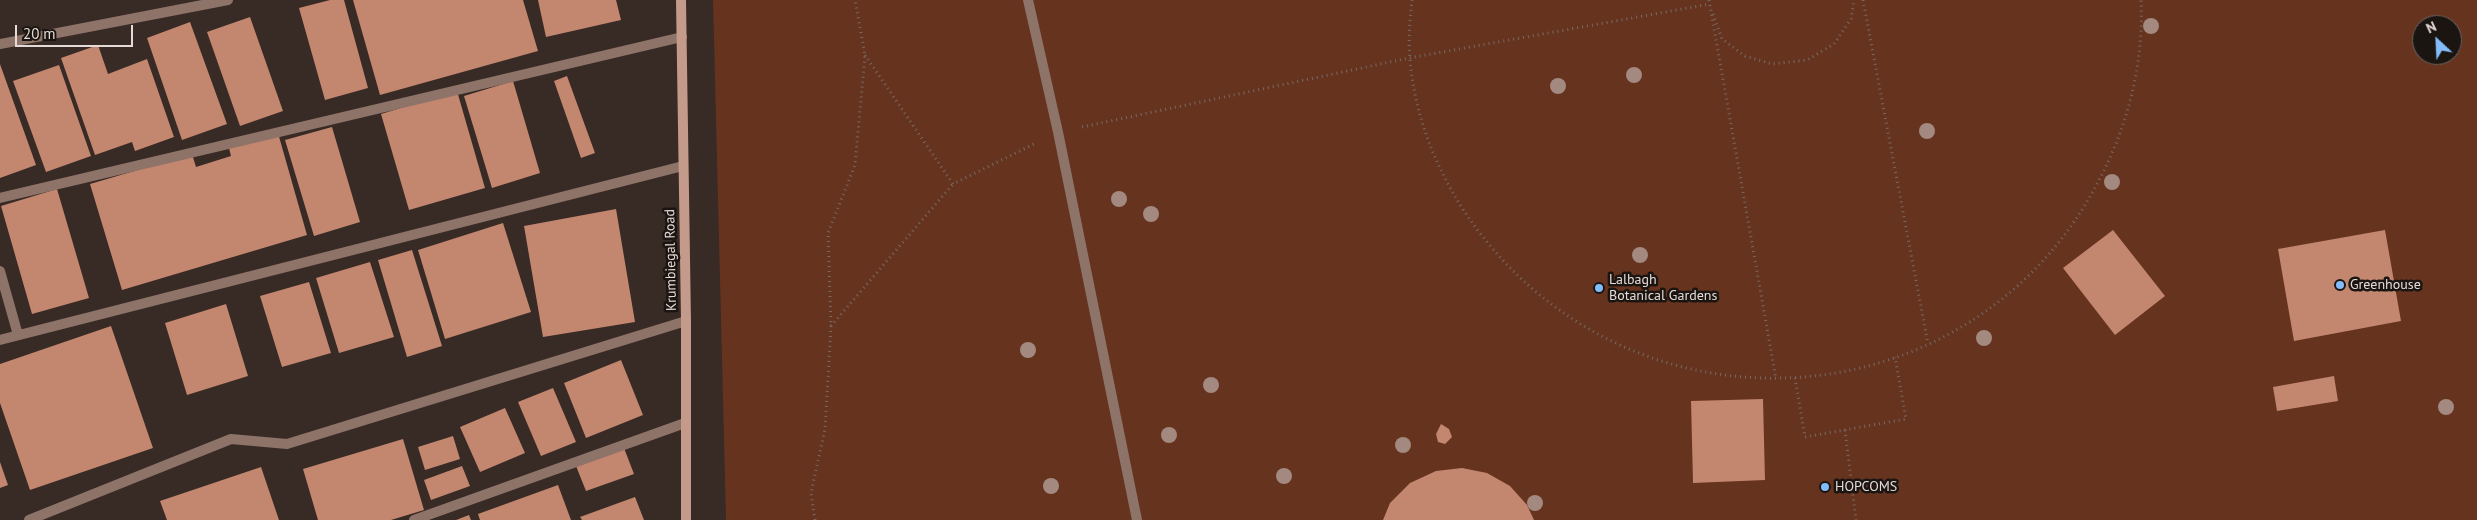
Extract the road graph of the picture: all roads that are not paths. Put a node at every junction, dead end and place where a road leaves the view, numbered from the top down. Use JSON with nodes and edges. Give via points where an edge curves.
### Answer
{"nodes":[{"id":1,"x":228,"y":0,"type":"edge"},
{"id":2,"x":681,"y":0,"type":"edge"},
{"id":3,"x":1028,"y":0,"type":"edge"},
{"id":4,"x":682,"y":36,"type":"junction"},
{"id":5,"x":0,"y":44,"type":"edge"},
{"id":6,"x":683,"y":166,"type":"junction"},
{"id":7,"x":0,"y":198,"type":"edge"},
{"id":8,"x":0,"y":272,"type":"edge"},
{"id":9,"x":686,"y":321,"type":"junction"},
{"id":10,"x":18,"y":335,"type":"junction"},
{"id":11,"x":0,"y":340,"type":"edge"},
{"id":12,"x":685,"y":423,"type":"junction"},
{"id":13,"x":29,"y":520,"type":"edge"},
{"id":14,"x":414,"y":520,"type":"edge"},
{"id":15,"x":686,"y":520,"type":"edge"},
{"id":16,"x":1137,"y":520,"type":"edge"}],
"edges":[{"from":1,"to":5,"type":"street"},
{"from":2,"to":4,"type":"main road","name":"Krumbiegal Road"},
{"from":3,"to":16,"type":"street"},
{"from":4,"to":6,"type":"main road","name":"Krumbiegal Road"},
{"from":4,"to":7,"type":"street"},
{"from":6,"to":9,"type":"main road","name":"Krumbiegal Road"},
{"from":6,"to":10,"type":"street"},
{"from":8,"to":10,"type":"street"},
{"from":9,"to":12,"type":"main road","name":"Krumbiegal Road"},
{"from":9,"to":13,"type":"street","via":[[287,444],[231,439]]},
{"from":10,"to":11,"type":"street"},
{"from":12,"to":14,"type":"street"},
{"from":12,"to":15,"type":"main road","name":"Krumbiegal Road"}]}
